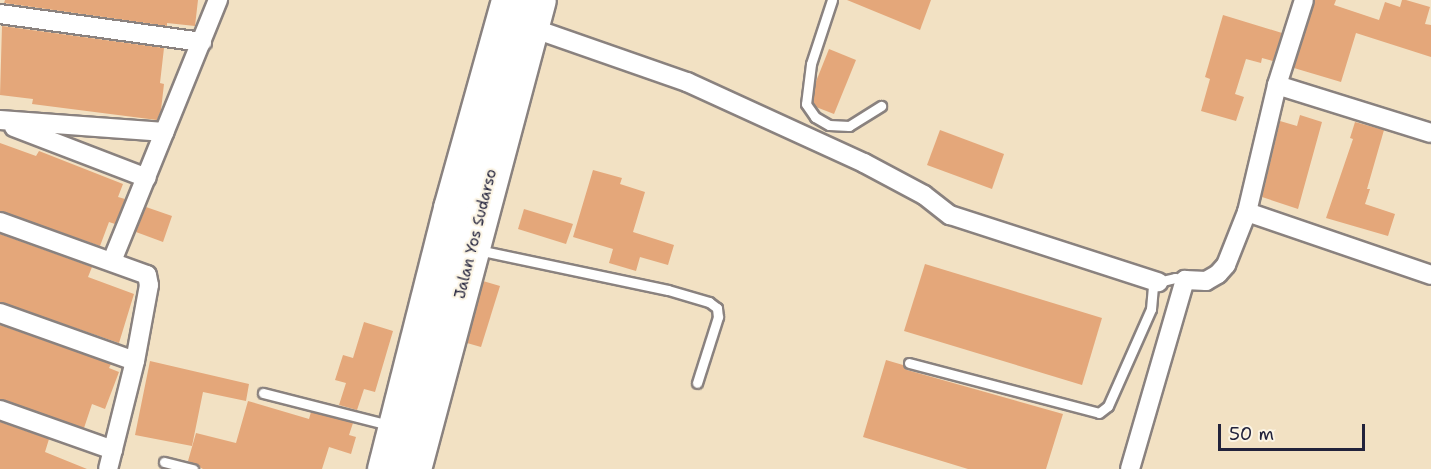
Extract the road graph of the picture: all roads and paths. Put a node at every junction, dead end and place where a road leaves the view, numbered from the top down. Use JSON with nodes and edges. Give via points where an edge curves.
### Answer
{"nodes":[{"id":1,"x":218,"y":0,"type":"edge"},
{"id":2,"x":508,"y":0,"type":"edge"},
{"id":3,"x":832,"y":0,"type":"edge"},
{"id":4,"x":1304,"y":0,"type":"edge"},
{"id":5,"x":0,"y":14,"type":"edge"},
{"id":6,"x":535,"y":14,"type":"edge"},
{"id":7,"x":202,"y":42,"type":"junction"},
{"id":8,"x":1277,"y":85,"type":"junction"},
{"id":9,"x":880,"y":106,"type":"dead end"},
{"id":10,"x":0,"y":121,"type":"edge"},
{"id":11,"x":165,"y":132,"type":"junction"},
{"id":12,"x":1431,"y":133,"type":"edge"},
{"id":13,"x":147,"y":178,"type":"junction"},
{"id":14,"x":465,"y":210,"type":"junction"},
{"id":15,"x":1246,"y":212,"type":"junction"},
{"id":16,"x":0,"y":222,"type":"edge"},
{"id":17,"x":473,"y":249,"type":"junction"},
{"id":18,"x":112,"y":261,"type":"junction"},
{"id":19,"x":1431,"y":275,"type":"edge"},
{"id":20,"x":1185,"y":280,"type":"junction"},
{"id":21,"x":1158,"y":282,"type":"junction"},
{"id":22,"x":0,"y":313,"type":"edge"},
{"id":23,"x":135,"y":361,"type":"junction"},
{"id":24,"x":909,"y":363,"type":"dead end"},
{"id":25,"x":697,"y":383,"type":"dead end"},
{"id":26,"x":263,"y":393,"type":"dead end"},
{"id":27,"x":0,"y":410,"type":"edge"},
{"id":28,"x":394,"y":426,"type":"junction"},
{"id":29,"x":113,"y":450,"type":"junction"},
{"id":30,"x":164,"y":462,"type":"dead end"},
{"id":31,"x":108,"y":469,"type":"edge"},
{"id":32,"x":192,"y":469,"type":"edge"},
{"id":33,"x":384,"y":469,"type":"edge"},
{"id":34,"x":414,"y":469,"type":"edge"},
{"id":35,"x":1130,"y":469,"type":"edge"}],
"edges":[{"from":1,"to":7,"type":"street"},
{"from":2,"to":14,"type":"highway","name":"Jalan Yos Sudarso"},
{"from":3,"to":9,"type":"lane","via":[[811,64],[806,105],[815,117],[829,125],[849,126]]},
{"from":4,"to":8,"type":"street"},
{"from":5,"to":7,"type":"street"},
{"from":6,"to":14,"type":"highway","name":"Jalan Yos Sudarso"},
{"from":6,"to":21,"type":"street","via":[[864,163],[924,195],[950,215]]},
{"from":7,"to":11,"type":"street"},
{"from":8,"to":12,"type":"street"},
{"from":8,"to":15,"type":"street"},
{"from":10,"to":11,"type":"street"},
{"from":10,"to":13,"type":"street"},
{"from":11,"to":13,"type":"street"},
{"from":13,"to":18,"type":"street"},
{"from":14,"to":17,"type":"highway","name":"Jalan Yos Sudarso"},
{"from":14,"to":28,"type":"highway","name":"Jalan Yos Sudarso"},
{"from":15,"to":19,"type":"street"},
{"from":15,"to":20,"type":"street","via":[[1226,265],[1218,274],[1206,281]]},
{"from":16,"to":18,"type":"street"},
{"from":17,"to":25,"type":"lane","via":[[709,302],[717,308],[718,318]]},
{"from":17,"to":34,"type":"highway","name":"Jalan Yos Sudarso"},
{"from":18,"to":23,"type":"street","via":[[144,272],[148,279]]},
{"from":20,"to":21,"type":"lane"},
{"from":20,"to":35,"type":"street"},
{"from":21,"to":24,"type":"lane","via":[[1153,288],[1151,309],[1113,396],[1099,413]]},
{"from":22,"to":23,"type":"street"},
{"from":23,"to":29,"type":"street"},
{"from":26,"to":28,"type":"lane"},
{"from":27,"to":29,"type":"street"},
{"from":28,"to":33,"type":"highway","name":"Jalan Yos Sudarso"},
{"from":29,"to":31,"type":"street"},
{"from":30,"to":32,"type":"lane"}]}
